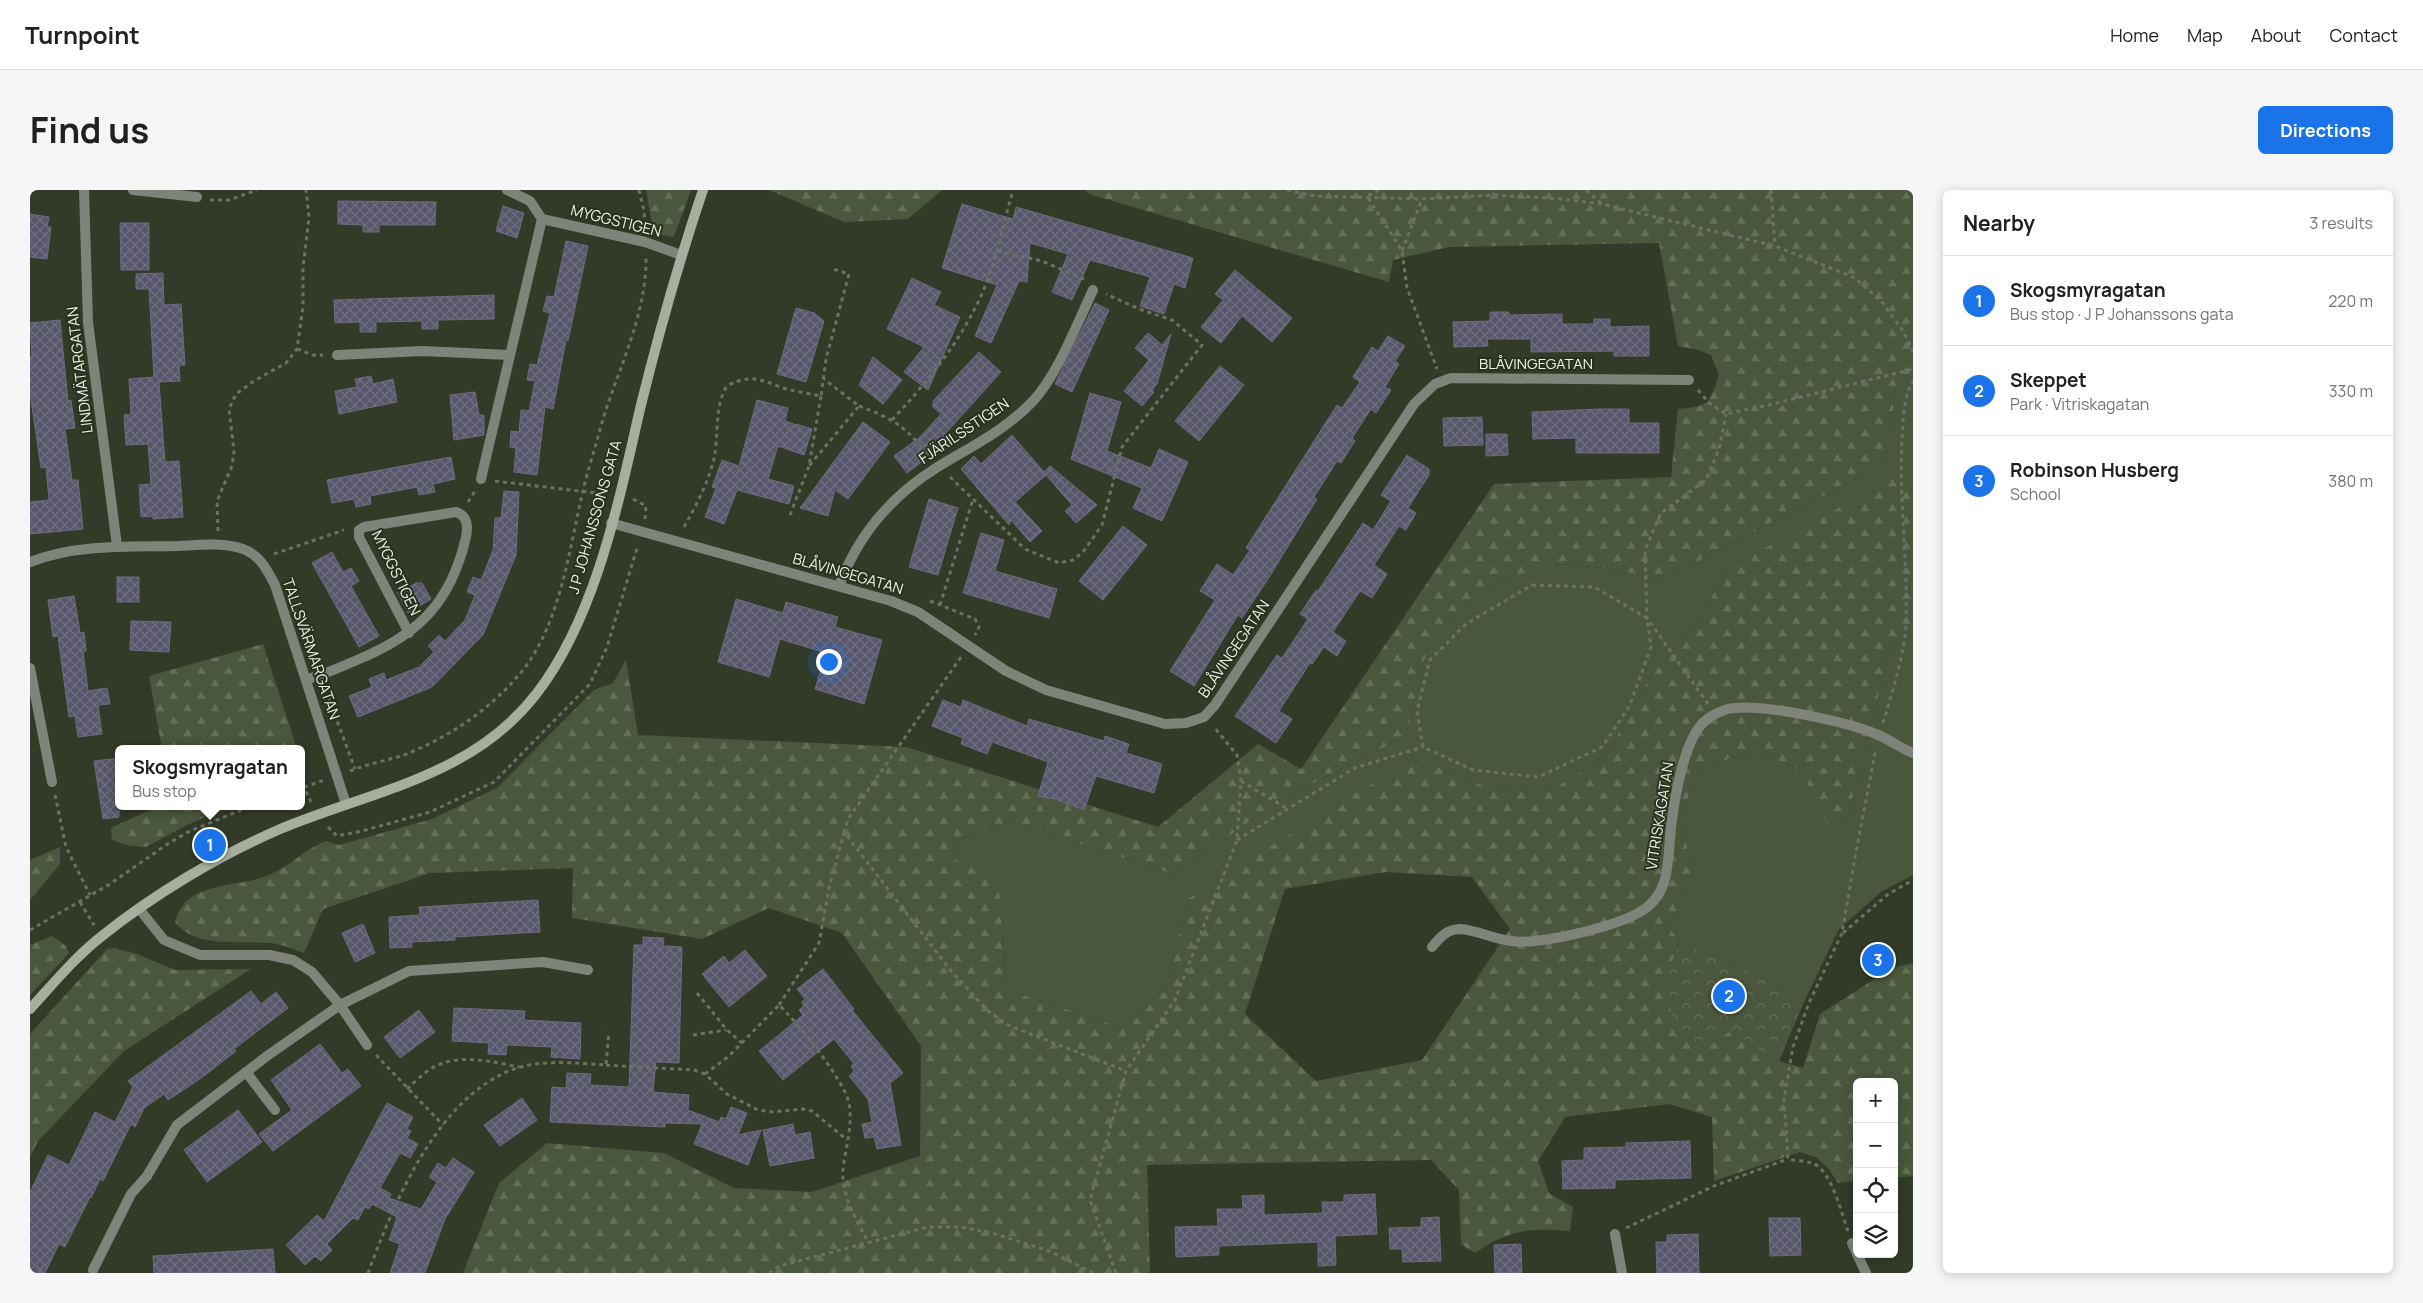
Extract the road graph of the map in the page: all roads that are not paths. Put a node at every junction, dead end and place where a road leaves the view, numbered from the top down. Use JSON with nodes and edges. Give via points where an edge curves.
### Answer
{"nodes":[{"id":1,"x":84,"y":190,"type":"edge"},
{"id":2,"x":133,"y":190,"type":"edge"},
{"id":3,"x":507,"y":190,"type":"edge"},
{"id":4,"x":703,"y":190,"type":"edge"},
{"id":5,"x":197,"y":197,"type":"road end"},
{"id":6,"x":542,"y":218,"type":"junction"},
{"id":7,"x":680,"y":255,"type":"junction"},
{"id":8,"x":1093,"y":290,"type":"road end"},
{"id":9,"x":337,"y":355,"type":"road end"},
{"id":10,"x":509,"y":355,"type":"junction"},
{"id":11,"x":1689,"y":380,"type":"road end"},
{"id":12,"x":482,"y":479,"type":"road end"},
{"id":13,"x":611,"y":523,"type":"junction"},
{"id":14,"x":117,"y":546,"type":"junction"},
{"id":15,"x":30,"y":562,"type":"edge"},
{"id":16,"x":839,"y":586,"type":"junction"},
{"id":17,"x":410,"y":633,"type":"junction"},
{"id":18,"x":30,"y":668,"type":"edge"},
{"id":19,"x":307,"y":679,"type":"junction"},
{"id":20,"x":1913,"y":753,"type":"edge"},
{"id":21,"x":52,"y":782,"type":"road end"},
{"id":22,"x":346,"y":804,"type":"junction"},
{"id":23,"x":140,"y":910,"type":"junction"},
{"id":24,"x":1432,"y":947,"type":"dead end"},
{"id":25,"x":588,"y":970,"type":"dead end"},
{"id":26,"x":340,"y":1005,"type":"junction"},
{"id":27,"x":30,"y":1009,"type":"edge"},
{"id":28,"x":367,"y":1045,"type":"road end"},
{"id":29,"x":246,"y":1072,"type":"junction"},
{"id":30,"x":275,"y":1110,"type":"dead end"},
{"id":31,"x":1615,"y":1234,"type":"road end"},
{"id":32,"x":1859,"y":1258,"type":"edge"},
{"id":33,"x":93,"y":1270,"type":"dead end"},
{"id":34,"x":1622,"y":1273,"type":"edge"},
{"id":35,"x":1866,"y":1273,"type":"edge"}],
"edges":[{"from":1,"to":14,"type":"street","name":"LINDMÄTARGATAN","via":[[88,322]]},
{"from":2,"to":5,"type":"street"},
{"from":3,"to":6,"type":"street","via":[[530,202]]},
{"from":4,"to":7,"type":"street","name":"J P JOHANSSONS GATA"},
{"from":6,"to":7,"type":"street","name":"MYGGSTIGEN","via":[[645,242]]},
{"from":6,"to":10,"type":"street"},
{"from":7,"to":13,"type":"street","name":"J P JOHANSSONS GATA"},
{"from":8,"to":16,"type":"street","name":"FJÄRILSSTIGEN","via":[[1048,382],[1032,402],[992,435],[911,485],[875,520],[849,561]]},
{"from":9,"to":10,"type":"street","via":[[423,351]]},
{"from":10,"to":12,"type":"street"},
{"from":11,"to":16,"type":"street","name":"BLÅVINGEGATAN","via":[[1451,378],[1424,393],[1216,705],[1204,717],[1186,723],[1165,724],[1046,690],[1006,671],[918,612]]},
{"from":13,"to":16,"type":"street","name":"BLÅVINGEGATAN"},
{"from":13,"to":22,"type":"street","name":"J P JOHANSSONS GATA","via":[[590,595],[565,647],[537,693],[508,725],[473,752],[421,779]]},
{"from":14,"to":15,"type":"street","name":"TALLSVÄRMARGATAN","via":[[49,555]]},
{"from":14,"to":19,"type":"street","name":"TALLSVÄRMARGATAN","via":[[224,545],[244,549],[262,562],[275,585]]},
{"from":17,"to":17,"type":"street","name":"MYGGSTIGEN","via":[[433,612],[450,586],[461,559],[467,531],[466,518],[461,514],[407,519],[359,530],[359,537]]},
{"from":17,"to":19,"type":"street","name":"MYGGSTIGEN","via":[[383,649]]},
{"from":18,"to":21,"type":"street"},
{"from":19,"to":22,"type":"street","name":"TALLSVÄRMARGATAN"},
{"from":20,"to":24,"type":"street","name":"VITRISKAGATAN","via":[[1879,734],[1854,726],[1787,713],[1742,707],[1727,709],[1704,721],[1684,757],[1671,827],[1669,866],[1664,886],[1654,901],[1629,917],[1542,940],[1512,942],[1458,929],[1443,934]]},
{"from":22,"to":23,"type":"street","name":"J P JOHANSSONS GATA","via":[[278,830],[200,869]]},
{"from":23,"to":26,"type":"street","via":[[164,940],[200,955],[269,955],[293,960],[312,972]]},
{"from":23,"to":27,"type":"street","name":"J P JOHANSSONS GATA","via":[[102,936]]},
{"from":25,"to":26,"type":"street","via":[[543,962],[410,971]]},
{"from":26,"to":28,"type":"street"},
{"from":26,"to":29,"type":"street"},
{"from":29,"to":30,"type":"street"},
{"from":29,"to":33,"type":"street","via":[[177,1125],[147,1176],[131,1194]]},
{"from":31,"to":34,"type":"street"},
{"from":32,"to":35,"type":"street"}]}
